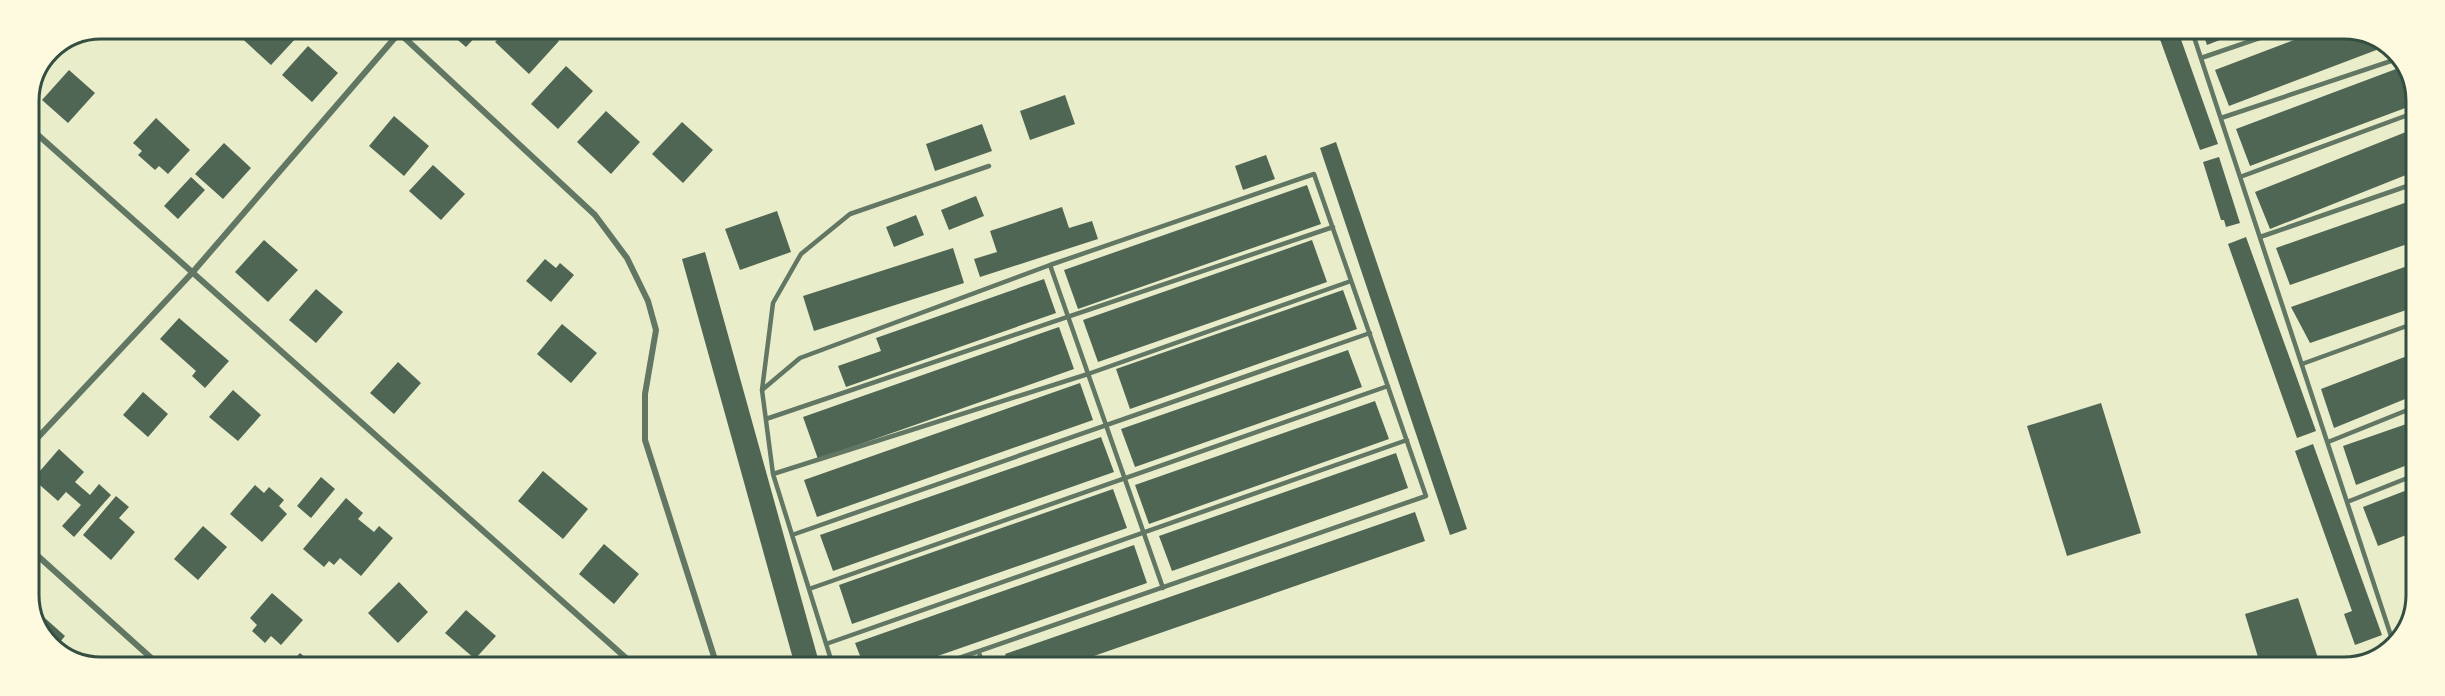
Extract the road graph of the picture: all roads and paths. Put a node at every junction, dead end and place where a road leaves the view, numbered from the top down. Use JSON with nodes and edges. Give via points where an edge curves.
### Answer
{"nodes":[{"id":1,"x":390,"y":39,"type":"edge"},
{"id":2,"x":406,"y":39,"type":"edge"},
{"id":3,"x":2195,"y":39,"type":"edge"},
{"id":4,"x":2257,"y":39,"type":"edge"},
{"id":5,"x":2201,"y":58,"type":"junction"},
{"id":6,"x":2391,"y":61,"type":"edge"},
{"id":7,"x":2406,"y":116,"type":"edge"},
{"id":8,"x":2221,"y":118,"type":"junction"},
{"id":9,"x":39,"y":137,"type":"edge"},
{"id":10,"x":989,"y":166,"type":"dead end"},
{"id":11,"x":2240,"y":177,"type":"junction"},
{"id":12,"x":2406,"y":186,"type":"edge"},
{"id":13,"x":1333,"y":227,"type":"junction"},
{"id":14,"x":2260,"y":237,"type":"junction"},
{"id":15,"x":1050,"y":266,"type":"junction"},
{"id":16,"x":192,"y":273,"type":"junction"},
{"id":17,"x":1352,"y":281,"type":"junction"},
{"id":18,"x":1068,"y":319,"type":"junction"},
{"id":19,"x":2406,"y":326,"type":"edge"},
{"id":20,"x":1370,"y":333,"type":"junction"},
{"id":21,"x":2302,"y":364,"type":"junction"},
{"id":22,"x":1088,"y":374,"type":"junction"},
{"id":23,"x":1388,"y":386,"type":"junction"},
{"id":24,"x":762,"y":390,"type":"junction"},
{"id":25,"x":2406,"y":411,"type":"edge"},
{"id":26,"x":766,"y":419,"type":"junction"},
{"id":27,"x":1105,"y":424,"type":"junction"},
{"id":28,"x":39,"y":436,"type":"edge"},
{"id":29,"x":1407,"y":440,"type":"junction"},
{"id":30,"x":2328,"y":442,"type":"junction"},
{"id":31,"x":773,"y":474,"type":"junction"},
{"id":32,"x":2406,"y":478,"type":"edge"},
{"id":33,"x":1125,"y":479,"type":"junction"},
{"id":34,"x":2347,"y":501,"type":"junction"},
{"id":35,"x":1144,"y":532,"type":"junction"},
{"id":36,"x":792,"y":535,"type":"junction"},
{"id":37,"x":39,"y":557,"type":"edge"},
{"id":38,"x":1163,"y":588,"type":"junction"},
{"id":39,"x":809,"y":589,"type":"junction"},
{"id":40,"x":2391,"y":636,"type":"edge"},
{"id":41,"x":826,"y":644,"type":"junction"},
{"id":42,"x":979,"y":653,"type":"junction"},
{"id":43,"x":150,"y":657,"type":"edge"},
{"id":44,"x":625,"y":657,"type":"edge"},
{"id":45,"x":714,"y":657,"type":"edge"},
{"id":46,"x":830,"y":657,"type":"edge"},
{"id":47,"x":966,"y":657,"type":"edge"},
{"id":48,"x":981,"y":657,"type":"edge"}],
"edges":[{"from":1,"to":16,"type":"street"},
{"from":2,"to":45,"type":"street","via":[[595,215],[627,258],[648,301],[656,330],[645,394],[645,440]]},
{"from":3,"to":5,"type":"lane"},
{"from":4,"to":5,"type":"lane"},
{"from":5,"to":8,"type":"lane"},
{"from":6,"to":8,"type":"lane"},
{"from":7,"to":11,"type":"lane"},
{"from":8,"to":11,"type":"lane"},
{"from":9,"to":16,"type":"street"},
{"from":10,"to":24,"type":"lane","via":[[850,214],[801,254],[773,303]]},
{"from":11,"to":14,"type":"lane"},
{"from":12,"to":14,"type":"lane"},
{"from":13,"to":15,"type":"lane","via":[[1314,174]]},
{"from":13,"to":17,"type":"lane"},
{"from":13,"to":18,"type":"lane"},
{"from":14,"to":21,"type":"lane"},
{"from":15,"to":18,"type":"lane"},
{"from":15,"to":24,"type":"lane","via":[[800,358]]},
{"from":16,"to":28,"type":"street"},
{"from":16,"to":44,"type":"street"},
{"from":17,"to":20,"type":"lane"},
{"from":17,"to":22,"type":"lane"},
{"from":18,"to":22,"type":"lane"},
{"from":18,"to":26,"type":"lane"},
{"from":19,"to":21,"type":"lane"},
{"from":20,"to":23,"type":"lane"},
{"from":20,"to":27,"type":"lane"},
{"from":21,"to":30,"type":"lane"},
{"from":22,"to":27,"type":"lane"},
{"from":22,"to":31,"type":"lane"},
{"from":23,"to":29,"type":"lane"},
{"from":23,"to":33,"type":"lane"},
{"from":24,"to":26,"type":"lane"},
{"from":25,"to":30,"type":"lane"},
{"from":26,"to":31,"type":"lane"},
{"from":27,"to":33,"type":"lane"},
{"from":27,"to":36,"type":"lane"},
{"from":29,"to":35,"type":"lane"},
{"from":29,"to":38,"type":"lane","via":[[1426,496]]},
{"from":30,"to":34,"type":"lane"},
{"from":31,"to":36,"type":"lane"},
{"from":32,"to":34,"type":"lane"},
{"from":33,"to":35,"type":"lane"},
{"from":33,"to":39,"type":"lane"},
{"from":34,"to":40,"type":"lane"},
{"from":35,"to":38,"type":"lane"},
{"from":35,"to":41,"type":"lane"},
{"from":36,"to":39,"type":"lane"},
{"from":37,"to":43,"type":"street"},
{"from":38,"to":42,"type":"lane"},
{"from":39,"to":41,"type":"lane"},
{"from":41,"to":46,"type":"lane"},
{"from":42,"to":47,"type":"lane"},
{"from":42,"to":48,"type":"lane"}]}
